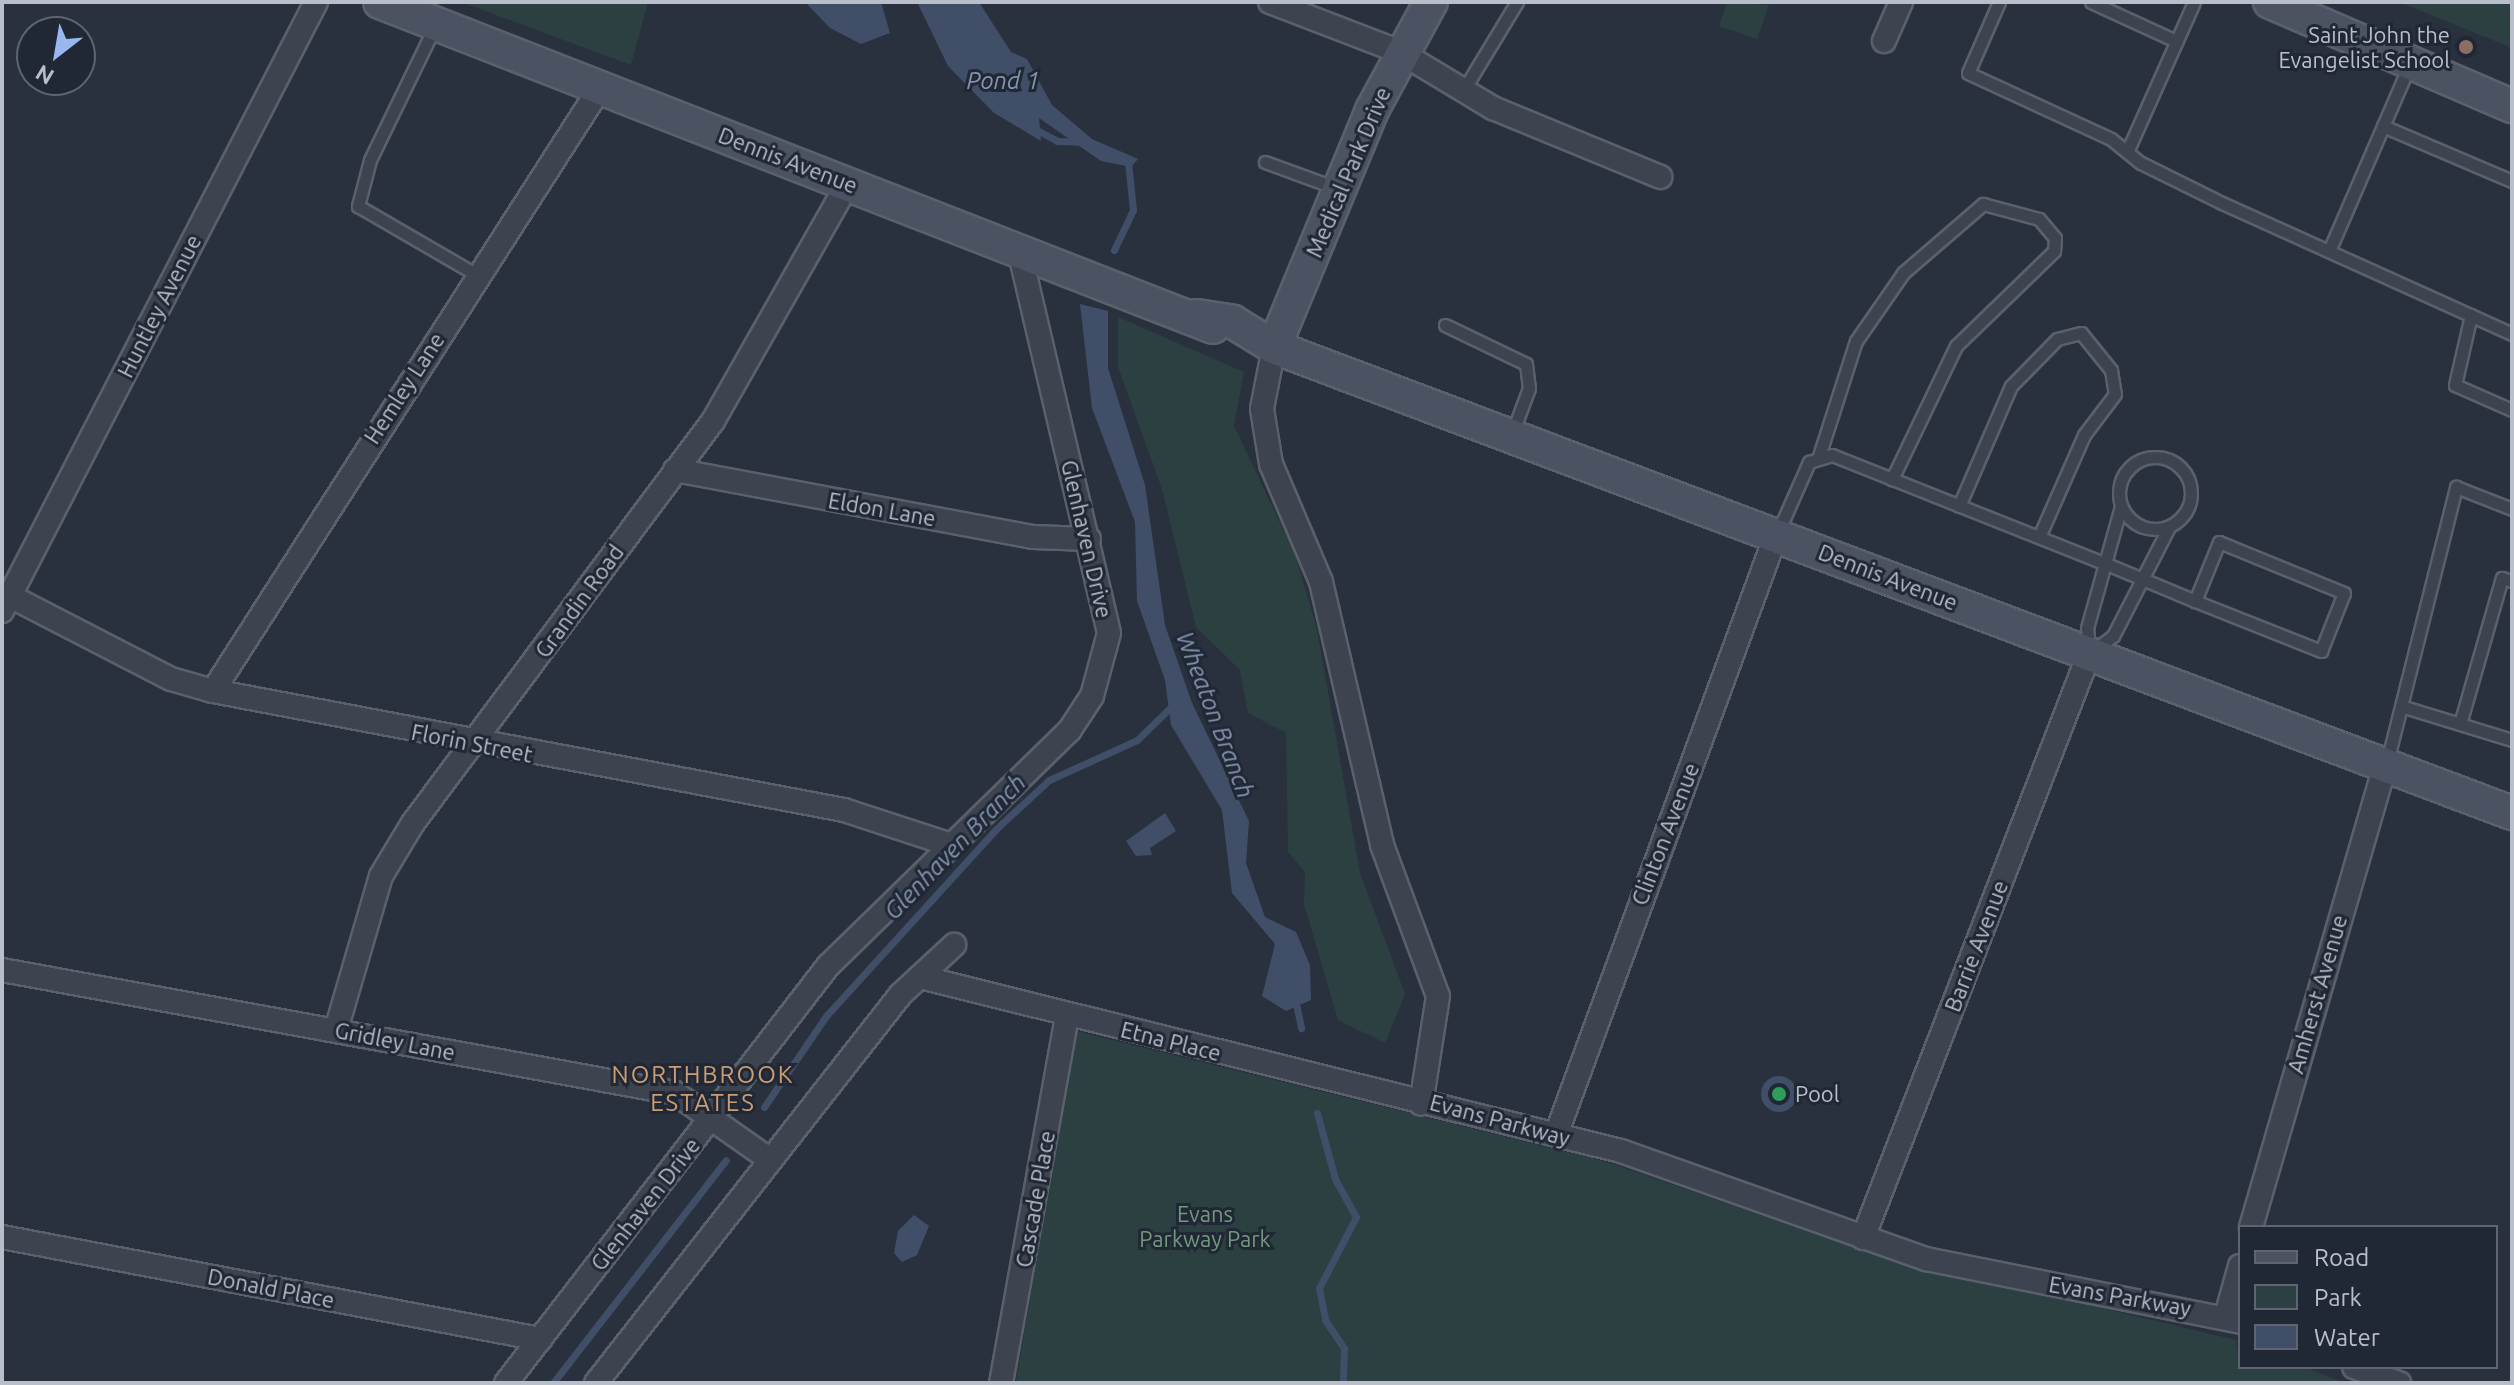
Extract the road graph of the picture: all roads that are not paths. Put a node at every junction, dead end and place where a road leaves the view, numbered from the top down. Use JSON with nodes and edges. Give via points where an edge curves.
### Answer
{"nodes":[{"id":1,"x":316,"y":2,"type":"edge"},
{"id":2,"x":380,"y":2,"type":"edge"},
{"id":3,"x":1270,"y":2,"type":"edge"},
{"id":4,"x":1431,"y":2,"type":"edge"},
{"id":5,"x":1517,"y":2,"type":"edge"},
{"id":6,"x":1901,"y":2,"type":"edge"},
{"id":7,"x":1999,"y":2,"type":"edge"},
{"id":8,"x":2091,"y":2,"type":"edge"},
{"id":9,"x":2194,"y":2,"type":"edge"},
{"id":10,"x":2270,"y":2,"type":"edge"},
{"id":11,"x":436,"y":24,"type":"junction"},
{"id":12,"x":1884,"y":41,"type":"dead end"},
{"id":13,"x":2176,"y":41,"type":"junction"},
{"id":14,"x":1400,"y":52,"type":"junction"},
{"id":15,"x":2410,"y":63,"type":"junction"},
{"id":16,"x":600,"y":88,"type":"junction"},
{"id":17,"x":1463,"y":91,"type":"junction"},
{"id":18,"x":2512,"y":106,"type":"edge"},
{"id":19,"x":2383,"y":126,"type":"junction"},
{"id":20,"x":2127,"y":152,"type":"junction"},
{"id":21,"x":1265,"y":162,"type":"dead end"},
{"id":22,"x":1660,"y":177,"type":"dead end"},
{"id":23,"x":2512,"y":181,"type":"edge"},
{"id":24,"x":848,"y":183,"type":"junction"},
{"id":25,"x":1339,"y":189,"type":"junction"},
{"id":26,"x":1019,"y":248,"type":"junction"},
{"id":27,"x":2329,"y":251,"type":"junction"},
{"id":28,"x":477,"y":275,"type":"junction"},
{"id":29,"x":2471,"y":315,"type":"junction"},
{"id":30,"x":1445,"y":325,"type":"dead end"},
{"id":31,"x":2512,"y":334,"type":"edge"},
{"id":32,"x":1270,"y":344,"type":"junction"},
{"id":33,"x":2512,"y":410,"type":"edge"},
{"id":34,"x":1512,"y":435,"type":"junction"},
{"id":35,"x":1819,"y":456,"type":"junction"},
{"id":36,"x":675,"y":470,"type":"junction"},
{"id":37,"x":1892,"y":479,"type":"junction"},
{"id":38,"x":1959,"y":506,"type":"junction"},
{"id":39,"x":2121,"y":506,"type":"junction"},
{"id":40,"x":2512,"y":509,"type":"edge"},
{"id":41,"x":2169,"y":527,"type":"junction"},
{"id":42,"x":1776,"y":535,"type":"junction"},
{"id":43,"x":2039,"y":537,"type":"junction"},
{"id":44,"x":1089,"y":539,"type":"junction"},
{"id":45,"x":2109,"y":565,"type":"junction"},
{"id":46,"x":2140,"y":578,"type":"junction"},
{"id":47,"x":2512,"y":581,"type":"edge"},
{"id":48,"x":2195,"y":601,"type":"junction"},
{"id":49,"x":6,"y":603,"type":"edge"},
{"id":50,"x":2089,"y":654,"type":"junction"},
{"id":51,"x":213,"y":691,"type":"junction"},
{"id":52,"x":2401,"y":706,"type":"junction"},
{"id":53,"x":2460,"y":724,"type":"junction"},
{"id":54,"x":2512,"y":740,"type":"edge"},
{"id":55,"x":474,"y":744,"type":"junction"},
{"id":56,"x":2386,"y":763,"type":"junction"},
{"id":57,"x":2512,"y":813,"type":"edge"},
{"id":58,"x":948,"y":844,"type":"junction"},
{"id":59,"x":954,"y":945,"type":"dead end"},
{"id":60,"x":2,"y":970,"type":"edge"},
{"id":61,"x":920,"y":977,"type":"junction"},
{"id":62,"x":1067,"y":1015,"type":"junction"},
{"id":63,"x":336,"y":1030,"type":"junction"},
{"id":64,"x":1421,"y":1104,"type":"junction"},
{"id":65,"x":711,"y":1118,"type":"junction"},
{"id":66,"x":1556,"y":1135,"type":"junction"},
{"id":67,"x":769,"y":1159,"type":"junction"},
{"id":68,"x":2252,"y":1225,"type":"edge"},
{"id":69,"x":2,"y":1237,"type":"edge"},
{"id":70,"x":1863,"y":1238,"type":"junction"},
{"id":71,"x":2238,"y":1281,"type":"edge"},
{"id":72,"x":2233,"y":1319,"type":"edge"},
{"id":73,"x":540,"y":1339,"type":"junction"},
{"id":74,"x":2360,"y":1369,"type":"edge"},
{"id":75,"x":506,"y":1383,"type":"edge"},
{"id":76,"x":596,"y":1383,"type":"edge"},
{"id":77,"x":1001,"y":1383,"type":"edge"},
{"id":78,"x":2399,"y":1383,"type":"edge"}],
"edges":[{"from":1,"to":49,"type":"street","name":"Huntley Avenue"},
{"from":2,"to":11,"type":"street","name":"Dennis Avenue"},
{"from":3,"to":14,"type":"street"},
{"from":4,"to":14,"type":"street","name":"Medical Park Drive"},
{"from":5,"to":17,"type":"lane"},
{"from":6,"to":12,"type":"street"},
{"from":7,"to":20,"type":"lane","via":[[1968,73]]},
{"from":8,"to":13,"type":"lane"},
{"from":9,"to":13,"type":"lane"},
{"from":10,"to":15,"type":"street"},
{"from":11,"to":16,"type":"street","name":"Dennis Avenue"},
{"from":11,"to":28,"type":"lane","via":[[370,160],[358,206]]},
{"from":13,"to":20,"type":"lane"},
{"from":14,"to":17,"type":"street"},
{"from":14,"to":25,"type":"street","name":"Medical Park Drive"},
{"from":15,"to":18,"type":"street"},
{"from":15,"to":19,"type":"lane"},
{"from":16,"to":24,"type":"street","name":"Dennis Avenue"},
{"from":16,"to":28,"type":"street","name":"Hemley Lane"},
{"from":17,"to":22,"type":"street"},
{"from":19,"to":23,"type":"lane"},
{"from":19,"to":27,"type":"lane"},
{"from":20,"to":27,"type":"lane"},
{"from":21,"to":25,"type":"lane"},
{"from":24,"to":26,"type":"street","name":"Dennis Avenue"},
{"from":24,"to":36,"type":"street","name":"Grandin Road","via":[[713,421]]},
{"from":25,"to":32,"type":"street","name":"Medical Park Drive"},
{"from":26,"to":32,"type":"street","name":"Dennis Avenue","via":[[1197,316],[1231,339]]},
{"from":26,"to":44,"type":"street","name":"Glenhaven Drive"},
{"from":27,"to":29,"type":"lane"},
{"from":28,"to":51,"type":"street","name":"Hemley Lane"},
{"from":29,"to":31,"type":"lane"},
{"from":29,"to":33,"type":"lane","via":[[2455,385]]},
{"from":30,"to":34,"type":"lane","via":[[1514,352],[1526,364],[1529,388]]},
{"from":32,"to":34,"type":"street","name":"Dennis Avenue"},
{"from":32,"to":64,"type":"street","name":"Evans Parkway","via":[[1262,409],[1271,464],[1321,582],[1382,845],[1438,996]]},
{"from":34,"to":42,"type":"street","name":"Dennis Avenue"},
{"from":35,"to":37,"type":"lane"},
{"from":35,"to":37,"type":"lane","via":[[1856,341],[1903,273],[1983,204],[2039,219],[2055,238],[2054,251],[1956,346]]},
{"from":35,"to":42,"type":"lane","via":[[1800,477]]},
{"from":36,"to":44,"type":"street","name":"Eldon Lane","via":[[1033,537]]},
{"from":36,"to":55,"type":"street","name":"Grandin Road"},
{"from":37,"to":38,"type":"lane"},
{"from":38,"to":43,"type":"lane"},
{"from":38,"to":43,"type":"lane","via":[[2011,386],[2057,339],[2081,333],[2111,370],[2115,394],[2084,435]]},
{"from":39,"to":41,"type":"lane","via":[[2146,528]]},
{"from":39,"to":41,"type":"lane","via":[[2120,484],[2132,465],[2152,457],[2174,462],[2192,490],[2186,512]]},
{"from":39,"to":45,"type":"lane"},
{"from":40,"to":52,"type":"lane","via":[[2456,487]]},
{"from":41,"to":46,"type":"lane"},
{"from":42,"to":50,"type":"street","name":"Dennis Avenue"},
{"from":42,"to":66,"type":"street","name":"Clinton Avenue"},
{"from":43,"to":45,"type":"lane"},
{"from":44,"to":58,"type":"street","name":"Glenhaven Drive","via":[[1109,633],[1092,696],[1069,731]]},
{"from":45,"to":46,"type":"lane"},
{"from":45,"to":50,"type":"lane","via":[[2087,628]]},
{"from":46,"to":48,"type":"lane"},
{"from":46,"to":50,"type":"lane","via":[[2113,636]]},
{"from":47,"to":53,"type":"lane","via":[[2502,578]]},
{"from":48,"to":48,"type":"lane","via":[[2321,651],[2344,593],[2219,542]]},
{"from":49,"to":51,"type":"street","name":"Florin Street","via":[[171,679]]},
{"from":50,"to":56,"type":"street","name":"Dennis Avenue"},
{"from":50,"to":70,"type":"street","name":"Barrie Avenue"},
{"from":51,"to":55,"type":"street","name":"Florin Street"},
{"from":52,"to":53,"type":"lane"},
{"from":52,"to":56,"type":"lane"},
{"from":53,"to":54,"type":"lane"},
{"from":55,"to":58,"type":"street","name":"Florin Street","via":[[844,810]]},
{"from":55,"to":63,"type":"street","name":"Grandin Road","via":[[381,876]]},
{"from":56,"to":57,"type":"street","name":"Dennis Avenue"},
{"from":56,"to":68,"type":"street","name":"Amherst Avenue"},
{"from":58,"to":65,"type":"street","name":"Glenhaven Drive","via":[[828,966]]},
{"from":59,"to":61,"type":"street"},
{"from":60,"to":63,"type":"street","name":"Gridley Lane"},
{"from":61,"to":62,"type":"street","name":"Etna Place"},
{"from":61,"to":67,"type":"street"},
{"from":62,"to":64,"type":"street","name":"Etna Place"},
{"from":62,"to":77,"type":"street","name":"Cascade Place"},
{"from":63,"to":65,"type":"street","name":"Gridley Lane","via":[[675,1093]]},
{"from":64,"to":66,"type":"street","name":"Evans Parkway"},
{"from":65,"to":67,"type":"street","name":"Gridley Lane"},
{"from":65,"to":73,"type":"street","name":"Glenhaven Drive"},
{"from":66,"to":70,"type":"street","name":"Evans Parkway"},
{"from":67,"to":76,"type":"street"},
{"from":69,"to":73,"type":"street","name":"Donald Place"},
{"from":70,"to":72,"type":"street","name":"Evans Parkway","via":[[1926,1259]]},
{"from":71,"to":72,"type":"street"},
{"from":73,"to":75,"type":"street","name":"Glenhaven Drive"},
{"from":74,"to":78,"type":"street"}]}
